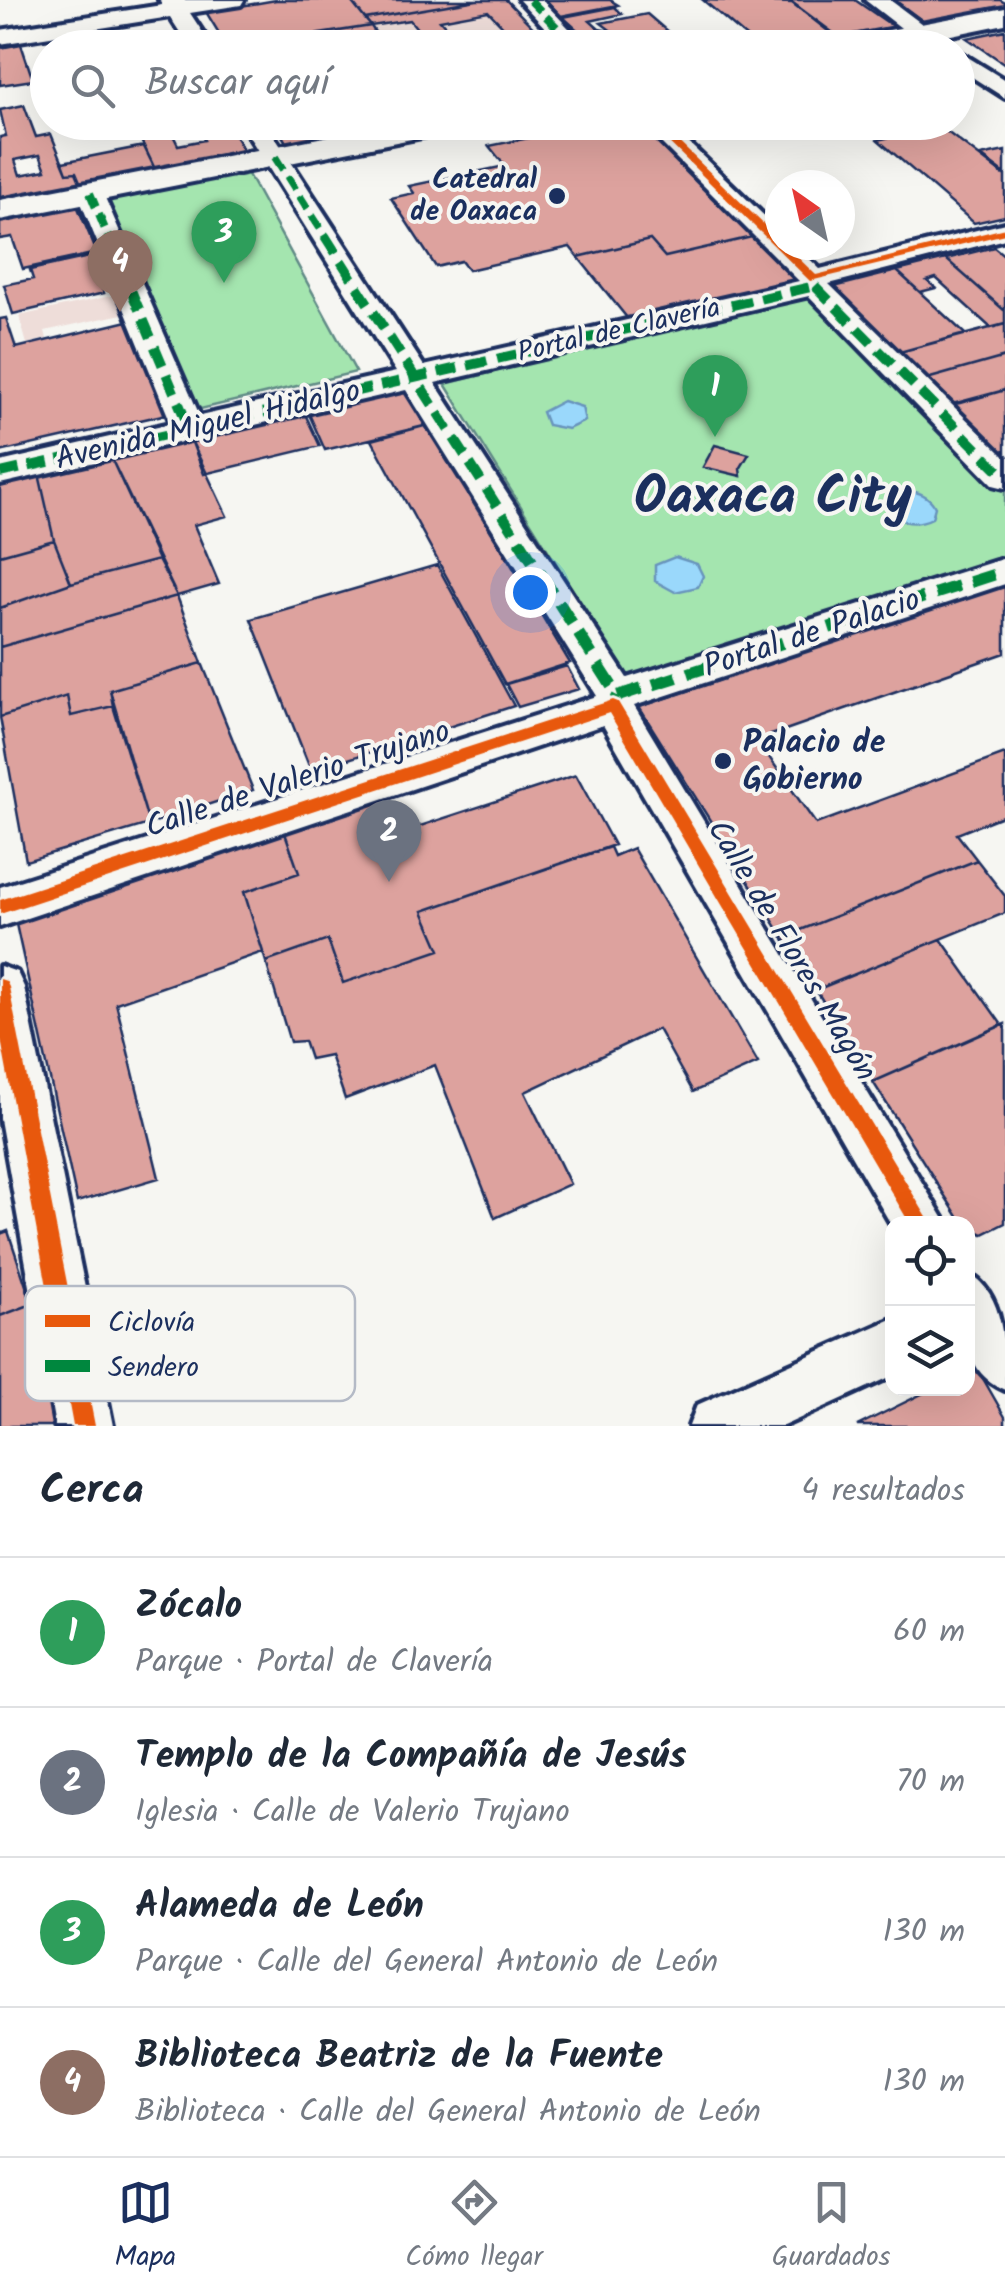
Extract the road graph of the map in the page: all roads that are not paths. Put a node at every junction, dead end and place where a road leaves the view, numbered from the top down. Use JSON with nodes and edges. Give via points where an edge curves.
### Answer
{"nodes":[{"id":1,"x":233,"y":0,"type":"edge"},
{"id":2,"x":530,"y":0,"type":"edge"},
{"id":3,"x":876,"y":0,"type":"edge"},
{"id":4,"x":173,"y":5,"type":"edge"},
{"id":5,"x":1005,"y":16,"type":"edge"},
{"id":6,"x":38,"y":30,"type":"edge"},
{"id":7,"x":190,"y":30,"type":"edge"},
{"id":8,"x":559,"y":30,"type":"edge"},
{"id":9,"x":917,"y":30,"type":"edge"},
{"id":10,"x":953,"y":30,"type":"edge"},
{"id":11,"x":30,"y":31,"type":"edge"},
{"id":12,"x":0,"y":37,"type":"edge"},
{"id":13,"x":975,"y":70,"type":"edge"},
{"id":14,"x":1005,"y":91,"type":"edge"},
{"id":15,"x":264,"y":140,"type":"edge"},
{"id":16,"x":358,"y":140,"type":"edge"},
{"id":17,"x":670,"y":140,"type":"edge"},
{"id":18,"x":275,"y":156,"type":"junction"},
{"id":19,"x":90,"y":193,"type":"junction"},
{"id":20,"x":0,"y":210,"type":"edge"},
{"id":21,"x":1005,"y":232,"type":"edge"},
{"id":22,"x":814,"y":283,"type":"junction"},
{"id":23,"x":416,"y":378,"type":"junction"},
{"id":24,"x":190,"y":430,"type":"junction"},
{"id":25,"x":0,"y":473,"type":"edge"},
{"id":26,"x":1005,"y":477,"type":"edge"},
{"id":27,"x":1005,"y":571,"type":"edge"},
{"id":28,"x":616,"y":701,"type":"junction"},
{"id":29,"x":0,"y":907,"type":"edge"},
{"id":30,"x":0,"y":987,"type":"edge"},
{"id":31,"x":916,"y":1216,"type":"edge"},
{"id":32,"x":57,"y":1286,"type":"edge"},
{"id":33,"x":978,"y":1305,"type":"edge"},
{"id":34,"x":885,"y":1350,"type":"edge"},
{"id":35,"x":1005,"y":1362,"type":"edge"},
{"id":36,"x":79,"y":1401,"type":"edge"},
{"id":37,"x":84,"y":1426,"type":"edge"},
{"id":38,"x":718,"y":1426,"type":"edge"}],
"edges":[{"from":1,"to":4,"type":"street"},
{"from":2,"to":8,"type":"street"},
{"from":3,"to":9,"type":"street"},
{"from":4,"to":6,"type":"street"},
{"from":4,"to":7,"type":"street"},
{"from":5,"to":10,"type":"main road"},
{"from":11,"to":12,"type":"street"},
{"from":13,"to":14,"type":"street"},
{"from":15,"to":18,"type":"street","name":"Calle de Flores Magón"},
{"from":16,"to":18,"type":"main road"},
{"from":17,"to":22,"type":"street"},
{"from":18,"to":19,"type":"main road"},
{"from":18,"to":23,"type":"street","name":"Calle de Flores Magón"},
{"from":19,"to":20,"type":"main road"},
{"from":19,"to":24,"type":"street"},
{"from":21,"to":22,"type":"street"},
{"from":22,"to":23,"type":"street","name":"Portal de Clavería"},
{"from":22,"to":26,"type":"street"},
{"from":23,"to":24,"type":"street","name":"Avenida Miguel Hidalgo"},
{"from":23,"to":28,"type":"street","name":"Calle de Flores Magón"},
{"from":24,"to":25,"type":"street","name":"Avenida Miguel Hidalgo"},
{"from":27,"to":28,"type":"street","name":"Portal de Palacio"},
{"from":28,"to":29,"type":"street","name":"Calle de Valerio Trujano"},
{"from":28,"to":31,"type":"street","name":"Calle de Flores Magón"},
{"from":30,"to":32,"type":"street"},
{"from":33,"to":35,"type":"street"},
{"from":34,"to":38,"type":"street"},
{"from":36,"to":37,"type":"street"}]}
